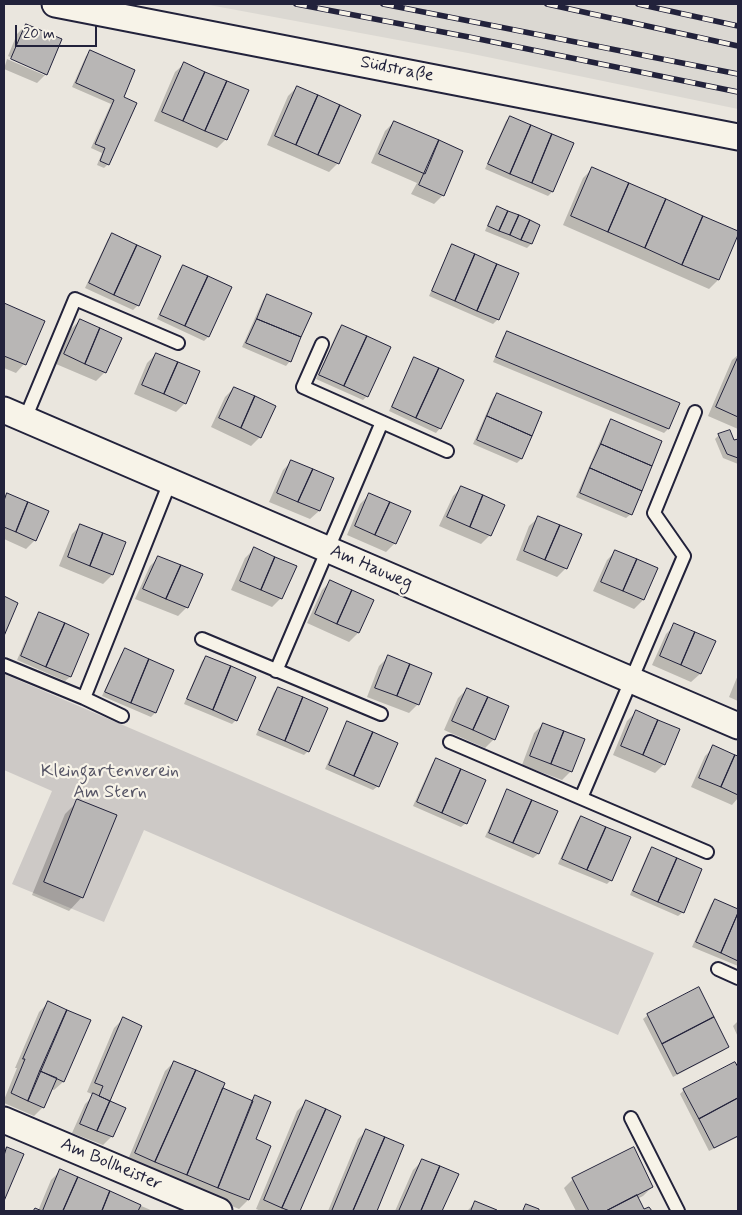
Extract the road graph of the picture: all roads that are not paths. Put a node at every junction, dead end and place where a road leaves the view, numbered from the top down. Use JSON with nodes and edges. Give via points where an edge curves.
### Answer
{"nodes":[{"id":1,"x":55,"y":4,"type":"edge"},
{"id":2,"x":738,"y":137,"type":"edge"},
{"id":3,"x":178,"y":343,"type":"dead end"},
{"id":4,"x":322,"y":344,"type":"dead end"},
{"id":5,"x":695,"y":412,"type":"dead end"},
{"id":6,"x":14,"y":415,"type":"edge"},
{"id":7,"x":382,"y":422,"type":"junction"},
{"id":8,"x":447,"y":451,"type":"dead end"},
{"id":9,"x":170,"y":482,"type":"junction"},
{"id":10,"x":327,"y":549,"type":"junction"},
{"id":11,"x":202,"y":640,"type":"dead end"},
{"id":12,"x":4,"y":665,"type":"edge"},
{"id":13,"x":276,"y":671,"type":"junction"},
{"id":14,"x":632,"y":680,"type":"junction"},
{"id":15,"x":84,"y":698,"type":"junction"},
{"id":16,"x":381,"y":714,"type":"dead end"},
{"id":17,"x":122,"y":716,"type":"dead end"},
{"id":18,"x":738,"y":726,"type":"edge"},
{"id":19,"x":450,"y":742,"type":"dead end"},
{"id":20,"x":581,"y":798,"type":"junction"},
{"id":21,"x":707,"y":852,"type":"dead end"},
{"id":22,"x":718,"y":969,"type":"dead end"},
{"id":23,"x":738,"y":978,"type":"edge"},
{"id":24,"x":631,"y":1118,"type":"dead end"},
{"id":25,"x":4,"y":1120,"type":"edge"},
{"id":26,"x":219,"y":1211,"type":"edge"},
{"id":27,"x":678,"y":1211,"type":"edge"}],
"edges":[{"from":1,"to":2,"type":"street","name":"Südstraße"},
{"from":3,"to":6,"type":"lane","via":[[75,299]]},
{"from":4,"to":7,"type":"lane","via":[[303,387]]},
{"from":5,"to":14,"type":"lane","via":[[654,514],[684,556]]},
{"from":6,"to":9,"type":"street","name":"Am Hauweg"},
{"from":7,"to":8,"type":"lane"},
{"from":7,"to":10,"type":"lane"},
{"from":9,"to":10,"type":"street","name":"Am Hauweg"},
{"from":9,"to":15,"type":"lane"},
{"from":10,"to":13,"type":"lane"},
{"from":10,"to":14,"type":"street","name":"Am Hauweg"},
{"from":11,"to":13,"type":"lane"},
{"from":12,"to":15,"type":"lane"},
{"from":13,"to":16,"type":"lane"},
{"from":14,"to":18,"type":"street","name":"Am Hauweg"},
{"from":14,"to":20,"type":"lane"},
{"from":15,"to":17,"type":"lane"},
{"from":19,"to":20,"type":"lane"},
{"from":20,"to":21,"type":"lane"},
{"from":22,"to":23,"type":"lane"},
{"from":24,"to":27,"type":"lane"},
{"from":25,"to":26,"type":"street","name":"Am Bollheister"}]}
